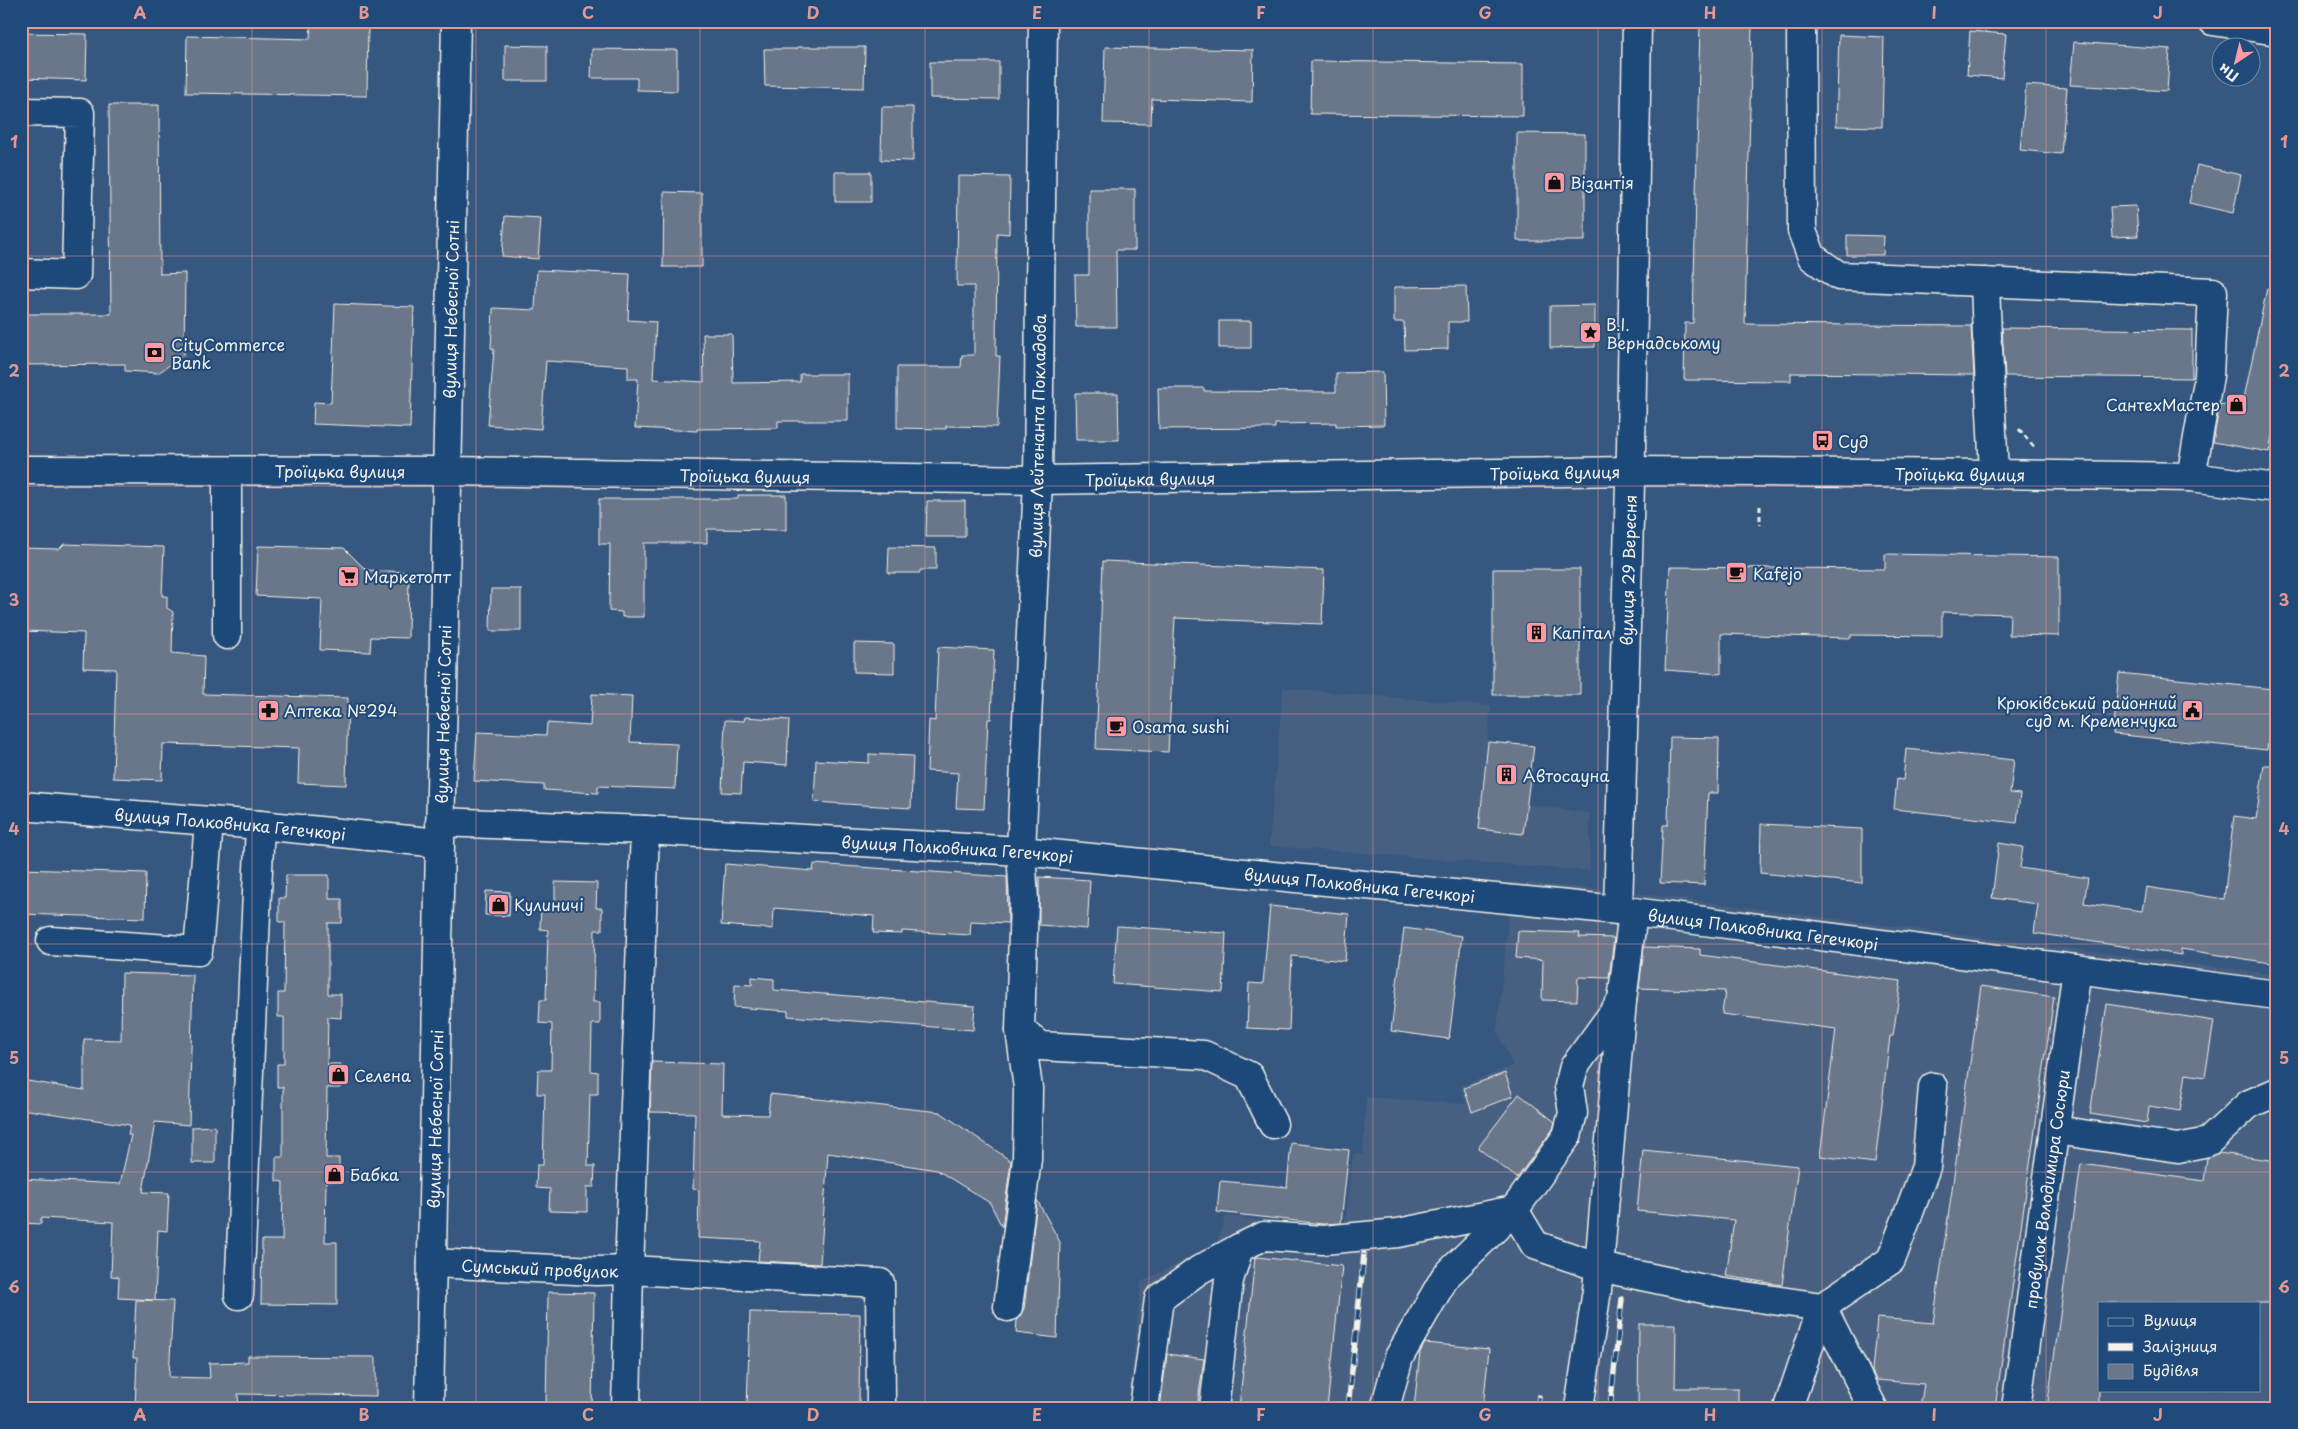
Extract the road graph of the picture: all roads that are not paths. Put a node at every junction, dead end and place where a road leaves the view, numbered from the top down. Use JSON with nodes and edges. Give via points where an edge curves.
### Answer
{"nodes":[{"id":1,"x":456,"y":21,"type":"edge"},
{"id":2,"x":1043,"y":21,"type":"edge"},
{"id":3,"x":1637,"y":21,"type":"edge"},
{"id":4,"x":1801,"y":21,"type":"edge"},
{"id":5,"x":2213,"y":21,"type":"edge"},
{"id":6,"x":2277,"y":31,"type":"edge"},
{"id":7,"x":21,"y":112,"type":"edge"},
{"id":8,"x":21,"y":273,"type":"edge"},
{"id":9,"x":1985,"y":282,"type":"junction"},
{"id":10,"x":21,"y":470,"type":"edge"},
{"id":11,"x":445,"y":471,"type":"junction"},
{"id":12,"x":1630,"y":471,"type":"junction"},
{"id":13,"x":227,"y":472,"type":"junction"},
{"id":14,"x":1994,"y":474,"type":"junction"},
{"id":15,"x":2191,"y":477,"type":"junction"},
{"id":16,"x":1038,"y":480,"type":"junction"},
{"id":17,"x":2277,"y":488,"type":"edge"},
{"id":18,"x":227,"y":635,"type":"dead end"},
{"id":19,"x":21,"y":806,"type":"edge"},
{"id":20,"x":209,"y":823,"type":"junction"},
{"id":21,"x":260,"y":825,"type":"junction"},
{"id":22,"x":645,"y":830,"type":"junction"},
{"id":23,"x":440,"y":833,"type":"junction"},
{"id":24,"x":1021,"y":851,"type":"junction"},
{"id":25,"x":1626,"y":911,"type":"junction"},
{"id":26,"x":51,"y":941,"type":"dead end"},
{"id":27,"x":2077,"y":969,"type":"junction"},
{"id":28,"x":2277,"y":995,"type":"edge"},
{"id":29,"x":1622,"y":1001,"type":"junction"},
{"id":30,"x":1020,"y":1030,"type":"junction"},
{"id":31,"x":1933,"y":1087,"type":"dead end"},
{"id":32,"x":2277,"y":1092,"type":"edge"},
{"id":33,"x":1273,"y":1124,"type":"dead end"},
{"id":34,"x":2055,"y":1130,"type":"junction"},
{"id":35,"x":1514,"y":1210,"type":"junction"},
{"id":36,"x":1239,"y":1248,"type":"junction"},
{"id":37,"x":432,"y":1263,"type":"junction"},
{"id":38,"x":1599,"y":1267,"type":"junction"},
{"id":39,"x":629,"y":1270,"type":"junction"},
{"id":40,"x":239,"y":1295,"type":"dead end"},
{"id":41,"x":1008,"y":1307,"type":"dead end"},
{"id":42,"x":1822,"y":1307,"type":"junction"},
{"id":43,"x":881,"y":1403,"type":"dead end"},
{"id":44,"x":428,"y":1408,"type":"edge"},
{"id":45,"x":626,"y":1408,"type":"edge"},
{"id":46,"x":1144,"y":1408,"type":"edge"},
{"id":47,"x":1214,"y":1408,"type":"edge"},
{"id":48,"x":1385,"y":1408,"type":"edge"},
{"id":49,"x":1580,"y":1408,"type":"edge"},
{"id":50,"x":1788,"y":1408,"type":"edge"},
{"id":51,"x":1873,"y":1408,"type":"edge"},
{"id":52,"x":2016,"y":1408,"type":"edge"}],
"edges":[{"from":1,"to":11,"type":"street","name":"вулиця Небесної Сотні"},
{"from":2,"to":16,"type":"street","name":"вулиця Лейтенанта Покладова"},
{"from":3,"to":12,"type":"street","name":"вулиця 29 Вересня"},
{"from":4,"to":9,"type":"street","via":[[1802,231],[1812,257],[1839,276]]},
{"from":5,"to":6,"type":"street"},
{"from":7,"to":8,"type":"street","via":[[80,113],[76,275]]},
{"from":9,"to":14,"type":"street"},
{"from":9,"to":15,"type":"street","via":[[2213,292],[2209,376]]},
{"from":10,"to":13,"type":"street","name":"Троїцька вулиця"},
{"from":11,"to":13,"type":"street","name":"Троїцька вулиця"},
{"from":11,"to":16,"type":"street","name":"Троїцька вулиця"},
{"from":11,"to":23,"type":"street","name":"вулиця Небесної Сотні"},
{"from":12,"to":14,"type":"street","name":"Троїцька вулиця"},
{"from":12,"to":16,"type":"street","name":"Троїцька вулиця"},
{"from":12,"to":25,"type":"street","name":"вулиця 29 Вересня"},
{"from":13,"to":18,"type":"street"},
{"from":14,"to":15,"type":"street","name":"Троїцька вулиця"},
{"from":15,"to":17,"type":"street","name":"Троїцька вулиця"},
{"from":16,"to":24,"type":"street","name":"вулиця Лейтенанта Покладова"},
{"from":19,"to":20,"type":"street","name":"вулиця Полковника Гегечкорі"},
{"from":20,"to":21,"type":"street","name":"вулиця Полковника Гегечкорі"},
{"from":20,"to":26,"type":"street","via":[[198,951]]},
{"from":21,"to":23,"type":"street","name":"вулиця Полковника Гегечкорі"},
{"from":21,"to":40,"type":"street"},
{"from":22,"to":23,"type":"street","name":"вулиця Полковника Гегечкорі"},
{"from":22,"to":24,"type":"street","name":"вулиця Полковника Гегечкорі"},
{"from":22,"to":39,"type":"street"},
{"from":23,"to":37,"type":"street","name":"вулиця Небесної Сотні"},
{"from":24,"to":25,"type":"street","name":"вулиця Полковника Гегечкорі"},
{"from":24,"to":30,"type":"street","name":"вулиця Лейтенанта Покладова","via":[[1024,900]]},
{"from":25,"to":27,"type":"street","name":"вулиця Полковника Гегечкорі"},
{"from":25,"to":29,"type":"street","name":"вулиця 29 Вересня"},
{"from":27,"to":28,"type":"street","name":"вулиця Полковника Гегечкорі"},
{"from":27,"to":34,"type":"street","name":"провулок Володимира Сосюри"},
{"from":29,"to":35,"type":"street","via":[[1574,1067],[1569,1086],[1573,1112],[1568,1136]]},
{"from":29,"to":38,"type":"street","name":"вулиця 29 Вересня"},
{"from":30,"to":33,"type":"street","via":[[1040,1046],[1204,1055],[1249,1076]]},
{"from":30,"to":41,"type":"street","name":"вулиця Лейтенанта Покладова","via":[[1028,1088],[1027,1159]]},
{"from":31,"to":42,"type":"street","via":[[1926,1167],[1891,1260]]},
{"from":32,"to":34,"type":"street","via":[[2250,1104],[2208,1142],[2178,1148]]},
{"from":34,"to":52,"type":"street","name":"провулок Володимира Сосюри"},
{"from":35,"to":36,"type":"street","via":[[1398,1234],[1323,1240],[1264,1236]]},
{"from":35,"to":38,"type":"street","via":[[1535,1245]]},
{"from":35,"to":48,"type":"street","via":[[1445,1277],[1399,1356]]},
{"from":36,"to":46,"type":"street","via":[[1199,1270],[1159,1298]]},
{"from":36,"to":47,"type":"street","via":[[1229,1280]]},
{"from":37,"to":39,"type":"street","name":"Сумський провулок"},
{"from":37,"to":44,"type":"street","name":"вулиця Небесної Сотні"},
{"from":38,"to":42,"type":"street","via":[[1718,1292]]},
{"from":38,"to":49,"type":"street","name":"вулиця 29 Вересня"},
{"from":39,"to":43,"type":"street","via":[[880,1283]]},
{"from":39,"to":45,"type":"street","name":"Сумський провулок"},
{"from":42,"to":50,"type":"street"},
{"from":42,"to":51,"type":"street"}]}
